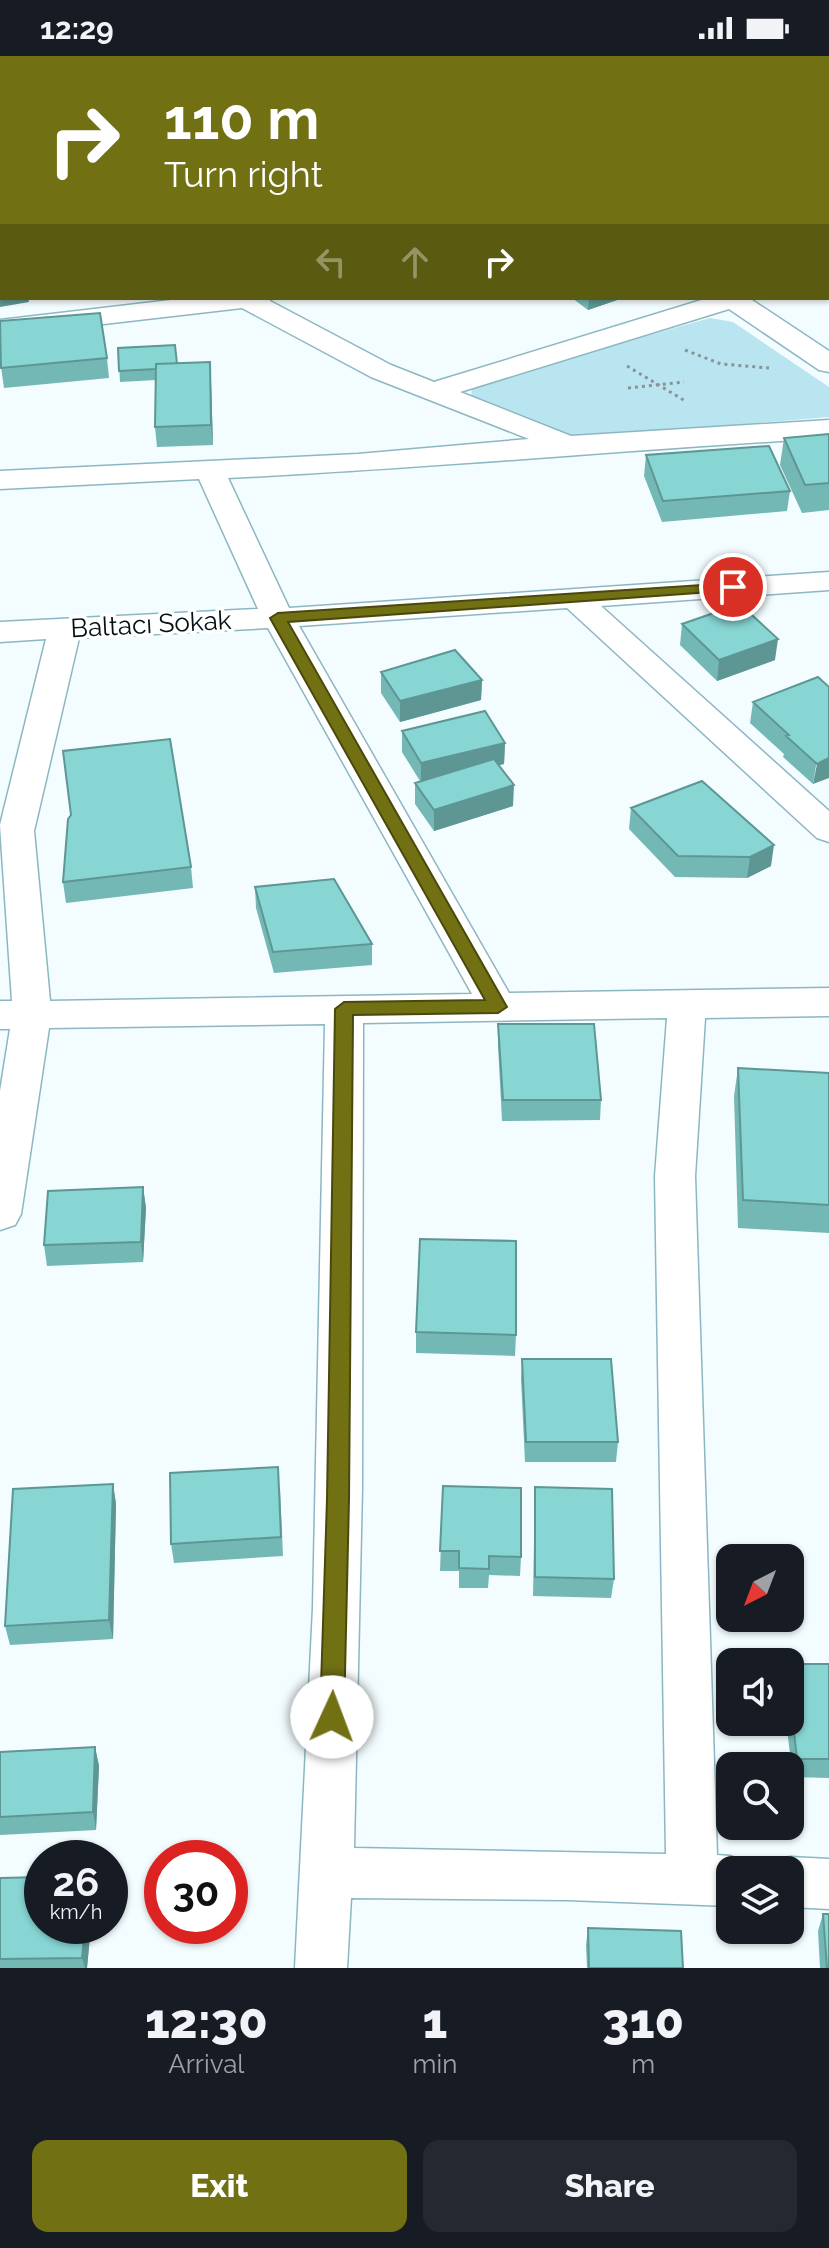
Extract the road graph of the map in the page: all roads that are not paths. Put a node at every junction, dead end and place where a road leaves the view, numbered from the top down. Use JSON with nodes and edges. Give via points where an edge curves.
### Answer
{"nodes":[{"id":1,"x":241,"y":300,"type":"edge"},
{"id":2,"x":252,"y":300,"type":"edge"},
{"id":3,"x":729,"y":300,"type":"edge"},
{"id":4,"x":733,"y":300,"type":"edge"},
{"id":5,"x":0,"y":328,"type":"edge"},
{"id":6,"x":829,"y":336,"type":"edge"},
{"id":7,"x":798,"y":344,"type":"junction"},
{"id":8,"x":829,"y":364,"type":"edge"},
{"id":9,"x":435,"y":391,"type":"junction"},
{"id":10,"x":829,"y":429,"type":"edge"},
{"id":11,"x":566,"y":445,"type":"junction"},
{"id":12,"x":210,"y":472,"type":"junction"},
{"id":13,"x":0,"y":480,"type":"edge"},
{"id":14,"x":829,"y":581,"type":"edge"},
{"id":15,"x":574,"y":598,"type":"junction"},
{"id":16,"x":278,"y":618,"type":"junction"},
{"id":17,"x":65,"y":629,"type":"junction"},
{"id":18,"x":0,"y":632,"type":"edge"},
{"id":19,"x":829,"y":830,"type":"edge"},
{"id":20,"x":829,"y":1002,"type":"edge"},
{"id":21,"x":687,"y":1005,"type":"junction"},
{"id":22,"x":498,"y":1007,"type":"junction"},
{"id":23,"x":344,"y":1009,"type":"junction"},
{"id":24,"x":16,"y":1014,"type":"edge"},
{"id":25,"x":0,"y":1214,"type":"edge"},
{"id":26,"x":327,"y":1873,"type":"junction"},
{"id":27,"x":711,"y":1880,"type":"edge"},
{"id":28,"x":804,"y":1883,"type":"edge"},
{"id":29,"x":829,"y":1884,"type":"edge"},
{"id":30,"x":321,"y":1968,"type":"edge"}],
"edges":[{"from":1,"to":5,"type":"street"},
{"from":2,"to":9,"type":"street","via":[[381,371]]},
{"from":3,"to":9,"type":"street"},
{"from":4,"to":7,"type":"street"},
{"from":6,"to":7,"type":"street"},
{"from":7,"to":8,"type":"street"},
{"from":9,"to":11,"type":"street"},
{"from":10,"to":11,"type":"street"},
{"from":11,"to":12,"type":"street"},
{"from":12,"to":13,"type":"street"},
{"from":12,"to":16,"type":"street"},
{"from":14,"to":15,"type":"street","name":"Baltacı Sokak"},
{"from":15,"to":16,"type":"street","name":"Baltacı Sokak"},
{"from":15,"to":19,"type":"street"},
{"from":16,"to":17,"type":"street","name":"Baltacı Sokak"},
{"from":16,"to":22,"type":"street"},
{"from":17,"to":18,"type":"street","name":"Baltacı Sokak"},
{"from":17,"to":24,"type":"street","via":[[16,831]]},
{"from":20,"to":21,"type":"street"},
{"from":21,"to":22,"type":"street"},
{"from":21,"to":27,"type":"street","via":[[675,1176]]},
{"from":22,"to":23,"type":"street"},
{"from":23,"to":24,"type":"street"},
{"from":23,"to":26,"type":"street"},
{"from":24,"to":25,"type":"street"},
{"from":26,"to":27,"type":"street"},
{"from":26,"to":30,"type":"street"},
{"from":28,"to":29,"type":"street"}]}
